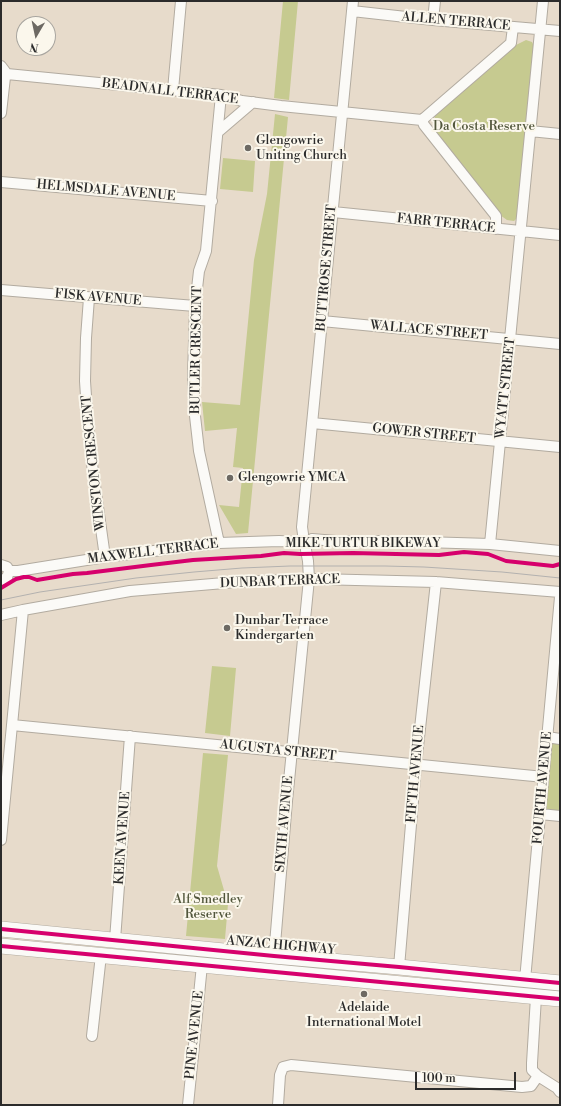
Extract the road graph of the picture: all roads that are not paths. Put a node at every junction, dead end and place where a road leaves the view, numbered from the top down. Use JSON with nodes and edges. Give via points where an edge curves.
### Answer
{"nodes":[{"id":1,"x":182,"y":1,"type":"edge"},
{"id":2,"x":435,"y":1,"type":"edge"},
{"id":3,"x":543,"y":1,"type":"edge"},
{"id":4,"x":352,"y":6,"type":"edge"},
{"id":5,"x":433,"y":20,"type":"junction"},
{"id":6,"x":513,"y":27,"type":"junction"},
{"id":7,"x":540,"y":29,"type":"junction"},
{"id":8,"x":560,"y":31,"type":"edge"},
{"id":9,"x":4,"y":70,"type":"edge"},
{"id":10,"x":173,"y":90,"type":"junction"},
{"id":11,"x":221,"y":95,"type":"junction"},
{"id":12,"x":253,"y":102,"type":"junction"},
{"id":13,"x":342,"y":112,"type":"junction"},
{"id":14,"x":1,"y":113,"type":"edge"},
{"id":15,"x":422,"y":120,"type":"junction"},
{"id":16,"x":530,"y":131,"type":"junction"},
{"id":17,"x":218,"y":132,"type":"junction"},
{"id":18,"x":560,"y":134,"type":"edge"},
{"id":19,"x":1,"y":182,"type":"edge"},
{"id":20,"x":212,"y":201,"type":"junction"},
{"id":21,"x":333,"y":212,"type":"junction"},
{"id":22,"x":496,"y":229,"type":"junction"},
{"id":23,"x":521,"y":232,"type":"junction"},
{"id":24,"x":560,"y":235,"type":"edge"},
{"id":25,"x":1,"y":290,"type":"edge"},
{"id":26,"x":89,"y":298,"type":"junction"},
{"id":27,"x":196,"y":306,"type":"junction"},
{"id":28,"x":322,"y":321,"type":"junction"},
{"id":29,"x":510,"y":339,"type":"junction"},
{"id":30,"x":560,"y":344,"type":"edge"},
{"id":31,"x":312,"y":423,"type":"junction"},
{"id":32,"x":500,"y":441,"type":"junction"},
{"id":33,"x":560,"y":447,"type":"edge"},
{"id":34,"x":306,"y":542,"type":"junction"},
{"id":35,"x":219,"y":543,"type":"junction"},
{"id":36,"x":490,"y":544,"type":"junction"},
{"id":37,"x":560,"y":551,"type":"edge"},
{"id":38,"x":105,"y":557,"type":"junction"},
{"id":39,"x":1,"y":565,"type":"edge"},
{"id":40,"x":9,"y":571,"type":"junction"},
{"id":41,"x":309,"y":579,"type":"junction"},
{"id":42,"x":1,"y":580,"type":"edge"},
{"id":43,"x":436,"y":582,"type":"junction"},
{"id":44,"x":560,"y":592,"type":"edge"},
{"id":45,"x":560,"y":597,"type":"edge"},
{"id":46,"x":23,"y":610,"type":"junction"},
{"id":47,"x":1,"y":615,"type":"edge"},
{"id":48,"x":12,"y":725,"type":"junction"},
{"id":49,"x":130,"y":736,"type":"junction"},
{"id":50,"x":547,"y":738,"type":"junction"},
{"id":51,"x":560,"y":739,"type":"edge"},
{"id":52,"x":292,"y":752,"type":"junction"},
{"id":53,"x":416,"y":765,"type":"junction"},
{"id":54,"x":4,"y":775,"type":"edge"},
{"id":55,"x":544,"y":777,"type":"junction"},
{"id":56,"x":540,"y":814,"type":"junction"},
{"id":57,"x":560,"y":816,"type":"edge"},
{"id":58,"x":1,"y":840,"type":"edge"},
{"id":59,"x":1,"y":929,"type":"edge"},
{"id":60,"x":40,"y":933,"type":"junction"},
{"id":61,"x":57,"y":934,"type":"junction"},
{"id":62,"x":115,"y":940,"type":"junction"},
{"id":63,"x":1,"y":947,"type":"edge"},
{"id":64,"x":47,"y":950,"type":"junction"},
{"id":65,"x":68,"y":952,"type":"junction"},
{"id":66,"x":101,"y":955,"type":"junction"},
{"id":67,"x":274,"y":956,"type":"junction"},
{"id":68,"x":202,"y":965,"type":"junction"},
{"id":69,"x":399,"y":967,"type":"junction"},
{"id":70,"x":464,"y":973,"type":"junction"},
{"id":71,"x":525,"y":980,"type":"junction"},
{"id":72,"x":560,"y":983,"type":"edge"},
{"id":73,"x":457,"y":989,"type":"junction"},
{"id":74,"x":479,"y":991,"type":"junction"},
{"id":75,"x":536,"y":997,"type":"junction"},
{"id":76,"x":560,"y":999,"type":"edge"},
{"id":77,"x":92,"y":1036,"type":"dead end"},
{"id":78,"x":538,"y":1076,"type":"junction"},
{"id":79,"x":560,"y":1092,"type":"edge"},
{"id":80,"x":188,"y":1105,"type":"edge"},
{"id":81,"x":278,"y":1105,"type":"edge"}],
"edges":[{"from":1,"to":10,"type":"street"},
{"from":2,"to":5,"type":"street"},
{"from":3,"to":7,"type":"street","name":"WYATT STREET"},
{"from":4,"to":5,"type":"street","name":"ALLEN TERRACE"},
{"from":4,"to":13,"type":"street","name":"BUTTROSE STREET"},
{"from":5,"to":6,"type":"street","name":"ALLEN TERRACE"},
{"from":6,"to":7,"type":"street","name":"ALLEN TERRACE"},
{"from":6,"to":15,"type":"street","via":[[511,43]]},
{"from":7,"to":8,"type":"street","name":"ALLEN TERRACE"},
{"from":7,"to":16,"type":"street","name":"WYATT STREET"},
{"from":9,"to":10,"type":"street","name":"BEADNALL TERRACE"},
{"from":9,"to":14,"type":"street"},
{"from":10,"to":11,"type":"street","name":"BEADNALL TERRACE"},
{"from":11,"to":12,"type":"street","name":"BEADNALL TERRACE"},
{"from":11,"to":17,"type":"street","name":"BUTLER CRESCENT"},
{"from":12,"to":13,"type":"street","name":"BEADNALL TERRACE"},
{"from":12,"to":17,"type":"street"},
{"from":13,"to":15,"type":"street","name":"BEADNALL TERRACE"},
{"from":13,"to":21,"type":"street","name":"BUTTROSE STREET"},
{"from":15,"to":22,"type":"street","via":[[496,216]]},
{"from":16,"to":18,"type":"street"},
{"from":16,"to":23,"type":"street","name":"WYATT STREET"},
{"from":17,"to":20,"type":"street","name":"BUTLER CRESCENT"},
{"from":19,"to":20,"type":"street","name":"HELMSDALE AVENUE"},
{"from":20,"to":27,"type":"street","name":"BUTLER CRESCENT","via":[[206,251],[199,270]]},
{"from":21,"to":22,"type":"street","name":"FARR TERRACE"},
{"from":21,"to":28,"type":"street","name":"BUTTROSE STREET"},
{"from":22,"to":23,"type":"street","name":"FARR TERRACE"},
{"from":23,"to":24,"type":"street","name":"FARR TERRACE"},
{"from":23,"to":29,"type":"street","name":"WYATT STREET"},
{"from":25,"to":26,"type":"street","name":"FISK AVENUE"},
{"from":26,"to":27,"type":"street","name":"FISK AVENUE"},
{"from":26,"to":38,"type":"street","name":"WINSTON CRESCENT","via":[[86,338],[87,411]]},
{"from":27,"to":35,"type":"street","name":"BUTLER CRESCENT","via":[[194,416]]},
{"from":28,"to":29,"type":"street","name":"WALLACE STREET"},
{"from":28,"to":31,"type":"street","name":"BUTTROSE STREET"},
{"from":29,"to":30,"type":"street","name":"WALLACE STREET"},
{"from":29,"to":32,"type":"street","name":"WYATT STREET"},
{"from":31,"to":32,"type":"street","name":"GOWER STREET"},
{"from":31,"to":34,"type":"street","name":"BUTTROSE STREET","via":[[302,527]]},
{"from":32,"to":33,"type":"street","name":"GOWER STREET"},
{"from":32,"to":36,"type":"street","name":"WYATT STREET"},
{"from":34,"to":35,"type":"street","name":"MAXWELL TERRACE","via":[[279,540]]},
{"from":34,"to":36,"type":"street","name":"MAXWELL TERRACE"},
{"from":34,"to":41,"type":"street","name":"SIXTH AVENUE"},
{"from":35,"to":38,"type":"street","name":"MAXWELL TERRACE"},
{"from":36,"to":37,"type":"street","name":"MAXWELL TERRACE"},
{"from":38,"to":40,"type":"street","name":"MAXWELL TERRACE"},
{"from":39,"to":40,"type":"street"},
{"from":40,"to":42,"type":"street","via":[[7,578]]},
{"from":41,"to":43,"type":"street","name":"DUNBAR TERRACE"},
{"from":41,"to":46,"type":"street","name":"DUNBAR TERRACE","via":[[130,591]]},
{"from":41,"to":52,"type":"street","name":"SIXTH AVENUE"},
{"from":43,"to":44,"type":"street","name":"DUNBAR TERRACE"},
{"from":43,"to":53,"type":"street","name":"FIFTH AVENUE"},
{"from":45,"to":50,"type":"street","name":"FOURTH AVENUE"},
{"from":46,"to":47,"type":"street","name":"DUNBAR TERRACE"},
{"from":46,"to":48,"type":"street"},
{"from":48,"to":49,"type":"street","name":"AUGUSTA STREET"},
{"from":48,"to":54,"type":"street"},
{"from":49,"to":52,"type":"street","name":"AUGUSTA STREET"},
{"from":49,"to":62,"type":"street","name":"KEEN AVENUE"},
{"from":50,"to":51,"type":"street"},
{"from":50,"to":55,"type":"street","name":"FOURTH AVENUE"},
{"from":52,"to":53,"type":"street","name":"AUGUSTA STREET"},
{"from":52,"to":67,"type":"street","name":"SIXTH AVENUE"},
{"from":53,"to":55,"type":"street","name":"AUGUSTA STREET"},
{"from":53,"to":69,"type":"street","name":"FIFTH AVENUE"},
{"from":54,"to":58,"type":"street"},
{"from":55,"to":56,"type":"street","name":"FOURTH AVENUE"},
{"from":56,"to":57,"type":"street"},
{"from":56,"to":71,"type":"street","name":"FOURTH AVENUE"},
{"from":59,"to":60,"type":"highway","name":"ANZAC HIGHWAY"},
{"from":60,"to":61,"type":"highway","name":"ANZAC HIGHWAY"},
{"from":60,"to":64,"type":"highway","via":[[46,936]]},
{"from":61,"to":62,"type":"highway","name":"ANZAC HIGHWAY"},
{"from":61,"to":65,"type":"highway","via":[[56,943]]},
{"from":62,"to":67,"type":"highway","name":"ANZAC HIGHWAY"},
{"from":63,"to":64,"type":"highway","name":"ANZAC HIGHWAY"},
{"from":64,"to":65,"type":"highway","name":"ANZAC HIGHWAY"},
{"from":65,"to":66,"type":"highway","name":"ANZAC HIGHWAY"},
{"from":66,"to":68,"type":"highway","name":"ANZAC HIGHWAY"},
{"from":66,"to":77,"type":"street"},
{"from":67,"to":69,"type":"highway","name":"ANZAC HIGHWAY"},
{"from":68,"to":73,"type":"highway","name":"ANZAC HIGHWAY"},
{"from":68,"to":80,"type":"street","name":"PINE AVENUE"},
{"from":69,"to":70,"type":"highway","name":"ANZAC HIGHWAY"},
{"from":70,"to":71,"type":"highway","name":"ANZAC HIGHWAY"},
{"from":70,"to":73,"type":"highway"},
{"from":70,"to":74,"type":"highway","via":[[469,984]]},
{"from":71,"to":72,"type":"highway","name":"ANZAC HIGHWAY"},
{"from":73,"to":74,"type":"highway","name":"ANZAC HIGHWAY"},
{"from":74,"to":75,"type":"highway","name":"ANZAC HIGHWAY"},
{"from":75,"to":76,"type":"highway","name":"ANZAC HIGHWAY"},
{"from":75,"to":78,"type":"street","via":[[532,1070]]},
{"from":78,"to":79,"type":"street","via":[[558,1088]]},
{"from":78,"to":81,"type":"street","via":[[531,1086],[522,1087],[291,1066],[284,1067],[280,1075]]}]}
